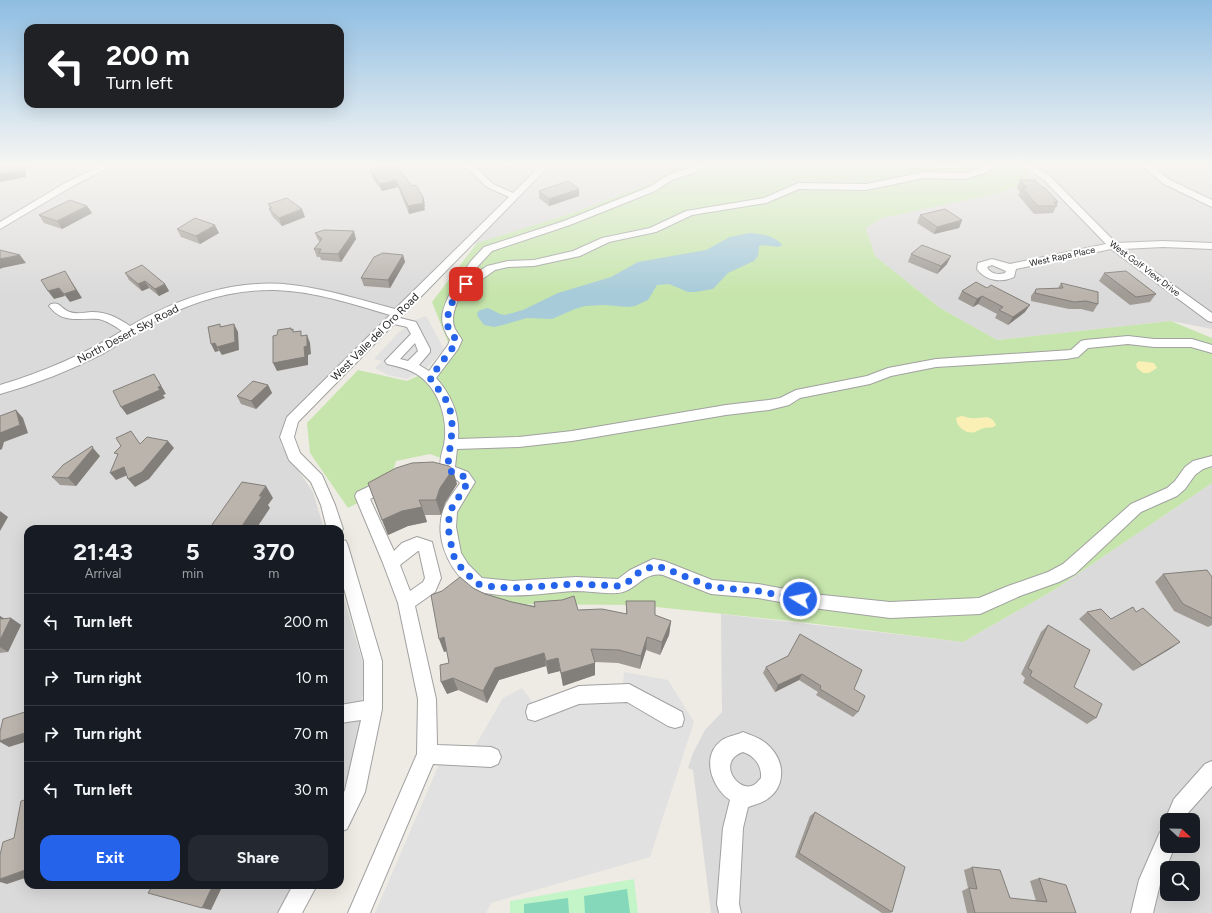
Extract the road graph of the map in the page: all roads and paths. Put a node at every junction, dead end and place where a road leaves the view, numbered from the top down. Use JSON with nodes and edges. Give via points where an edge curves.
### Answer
{"nodes":[{"id":1,"x":29,"y":209,"type":"edge"},
{"id":2,"x":503,"y":209,"type":"edge"},
{"id":3,"x":603,"y":209,"type":"edge"},
{"id":4,"x":715,"y":209,"type":"edge"},
{"id":5,"x":1077,"y":209,"type":"edge"},
{"id":6,"x":0,"y":226,"type":"edge"},
{"id":7,"x":1114,"y":246,"type":"junction"},
{"id":8,"x":1212,"y":246,"type":"edge"},
{"id":9,"x":1008,"y":268,"type":"dead end"},
{"id":10,"x":457,"y":288,"type":"junction"},
{"id":11,"x":55,"y":306,"type":"dead end"},
{"id":12,"x":396,"y":317,"type":"junction"},
{"id":13,"x":1212,"y":318,"type":"edge"},
{"id":14,"x":130,"y":331,"type":"junction"},
{"id":15,"x":417,"y":334,"type":"junction"},
{"id":16,"x":1212,"y":349,"type":"edge"},
{"id":17,"x":411,"y":366,"type":"junction"},
{"id":18,"x":430,"y":378,"type":"junction"},
{"id":19,"x":0,"y":390,"type":"edge"},
{"id":20,"x":451,"y":444,"type":"junction"},
{"id":21,"x":1212,"y":461,"type":"edge"},
{"id":22,"x":434,"y":470,"type":"edge"},
{"id":23,"x":448,"y":470,"type":"junction"},
{"id":24,"x":401,"y":477,"type":"edge"},
{"id":25,"x":334,"y":525,"type":"edge"},
{"id":26,"x":344,"y":560,"type":"edge"},
{"id":27,"x":391,"y":563,"type":"junction"},
{"id":28,"x":406,"y":603,"type":"junction"},
{"id":29,"x":373,"y":709,"type":"junction"},
{"id":30,"x":535,"y":712,"type":"dead end"},
{"id":31,"x":344,"y":713,"type":"edge"},
{"id":32,"x":675,"y":719,"type":"dead end"},
{"id":33,"x":427,"y":754,"type":"junction"},
{"id":34,"x":491,"y":757,"type":"dead end"},
{"id":35,"x":1212,"y":771,"type":"edge"},
{"id":36,"x":741,"y":795,"type":"dead end"},
{"id":37,"x":344,"y":813,"type":"edge"},
{"id":38,"x":1178,"y":813,"type":"edge"},
{"id":39,"x":1161,"y":853,"type":"edge"},
{"id":40,"x":304,"y":889,"type":"edge"},
{"id":41,"x":289,"y":913,"type":"edge"},
{"id":42,"x":359,"y":913,"type":"edge"},
{"id":43,"x":730,"y":913,"type":"edge"},
{"id":44,"x":1142,"y":913,"type":"edge"}],
"edges":[{"from":1,"to":6,"type":"street"},
{"from":2,"to":12,"type":"street","name":"West Valle del Oro Road"},
{"from":3,"to":10,"type":"street","via":[[488,249],[481,254]]},
{"from":4,"to":10,"type":"street","via":[[689,213],[653,230],[598,242],[576,254],[534,263],[508,264],[491,268],[473,281]]},
{"from":5,"to":7,"type":"street","name":"West Golf View Drive"},
{"from":7,"to":8,"type":"street","name":"West Rapa Place"},
{"from":7,"to":9,"type":"street","name":"West Rapa Place"},
{"from":7,"to":13,"type":"street","name":"West Golf View Drive"},
{"from":10,"to":18,"type":"street","via":[[447,318],[448,327],[456,340]]},
{"from":11,"to":14,"type":"street","via":[[64,315],[104,317]]},
{"from":12,"to":14,"type":"street","name":"North Desert Sky Road","via":[[300,288],[259,288],[226,292],[198,300],[165,312]]},
{"from":12,"to":15,"type":"street","name":"North Desert Sky Road","via":[[412,326]]},
{"from":12,"to":25,"type":"street","name":"West Valle del Oro Road","via":[[292,420],[287,438],[294,456],[317,478]]},
{"from":14,"to":19,"type":"street","name":"North Desert Sky Road","via":[[73,362]]},
{"from":15,"to":17,"type":"street","via":[[424,350]]},
{"from":15,"to":17,"type":"street","via":[[391,361]]},
{"from":16,"to":20,"type":"street","via":[[1192,343],[1154,343],[1141,340],[1091,343],[1082,346],[1074,354],[936,363],[888,372],[870,380],[796,394],[784,402],[761,407],[572,436],[519,442]]},
{"from":17,"to":18,"type":"street"},
{"from":18,"to":20,"type":"street","via":[[448,403],[453,429]]},
{"from":20,"to":23,"type":"street"},
{"from":21,"to":23,"type":"street","via":[[1198,465],[1190,471],[1180,486],[1172,492],[1136,508],[1069,569],[1053,577],[980,606],[890,610],[758,591],[711,587],[653,566],[618,586],[576,584],[513,588],[478,584],[462,569],[453,555],[449,541],[450,511],[468,482],[463,476]]},
{"from":22,"to":23,"type":"street"},
{"from":24,"to":27,"type":"street","via":[[362,496]]},
{"from":26,"to":29,"type":"street","via":[[373,660]]},
{"from":27,"to":28,"type":"street"},
{"from":27,"to":28,"type":"street","via":[[408,548],[417,544],[426,548],[433,578],[429,587]]},
{"from":28,"to":33,"type":"street","via":[[427,698]]},
{"from":29,"to":31,"type":"street"},
{"from":29,"to":37,"type":"street","via":[[354,792]]},
{"from":30,"to":32,"type":"street","via":[[579,695],[629,693]]},
{"from":33,"to":34,"type":"street"},
{"from":33,"to":42,"type":"street"},
{"from":35,"to":38,"type":"street","via":[[1181,806]]},
{"from":36,"to":43,"type":"street","via":[[733,828],[728,904]]},
{"from":39,"to":44,"type":"street","via":[[1150,880]]},
{"from":40,"to":41,"type":"street"}]}
